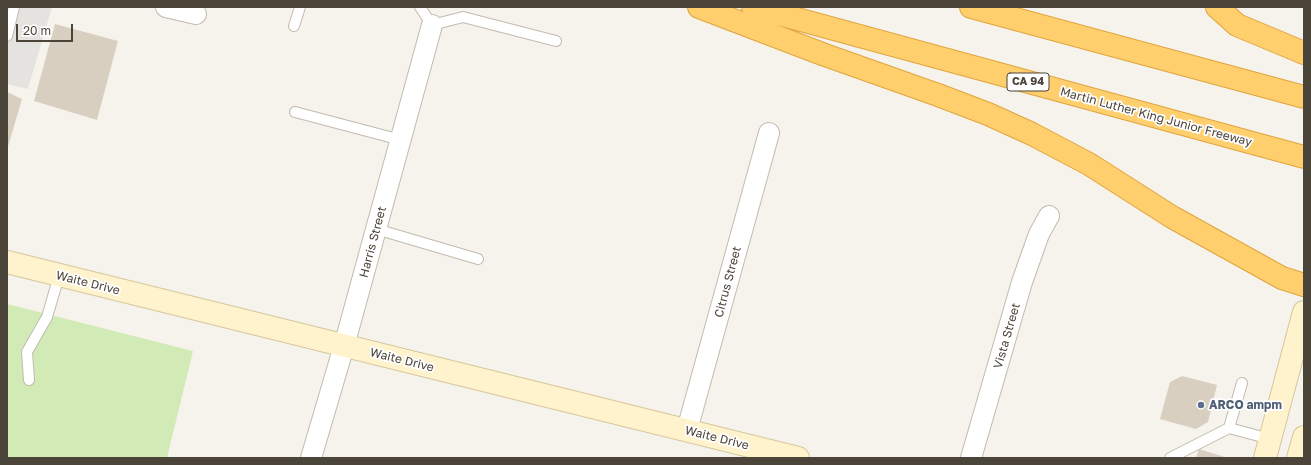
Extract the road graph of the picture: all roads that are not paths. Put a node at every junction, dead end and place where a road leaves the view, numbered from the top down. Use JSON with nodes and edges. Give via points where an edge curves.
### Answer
{"nodes":[{"id":1,"x":14,"y":7,"type":"edge"},
{"id":2,"x":166,"y":7,"type":"edge"},
{"id":3,"x":300,"y":7,"type":"edge"},
{"id":4,"x":420,"y":7,"type":"edge"},
{"id":5,"x":699,"y":7,"type":"edge"},
{"id":6,"x":753,"y":7,"type":"edge"},
{"id":7,"x":970,"y":7,"type":"edge"},
{"id":8,"x":1217,"y":7,"type":"edge"},
{"id":9,"x":196,"y":14,"type":"dead end"},
{"id":10,"x":432,"y":25,"type":"junction"},
{"id":11,"x":294,"y":26,"type":"dead end"},
{"id":12,"x":7,"y":36,"type":"edge"},
{"id":13,"x":556,"y":41,"type":"dead end"},
{"id":14,"x":1304,"y":53,"type":"edge"},
{"id":15,"x":1304,"y":97,"type":"edge"},
{"id":16,"x":295,"y":112,"type":"dead end"},
{"id":17,"x":769,"y":133,"type":"dead end"},
{"id":18,"x":401,"y":140,"type":"junction"},
{"id":19,"x":1304,"y":158,"type":"edge"},
{"id":20,"x":1049,"y":216,"type":"dead end"},
{"id":21,"x":376,"y":229,"type":"junction"},
{"id":22,"x":478,"y":259,"type":"dead end"},
{"id":23,"x":7,"y":262,"type":"edge"},
{"id":24,"x":59,"y":276,"type":"junction"},
{"id":25,"x":1304,"y":285,"type":"edge"},
{"id":26,"x":1304,"y":312,"type":"edge"},
{"id":27,"x":344,"y":346,"type":"junction"},
{"id":28,"x":29,"y":380,"type":"dead end"},
{"id":29,"x":1242,"y":383,"type":"dead end"},
{"id":30,"x":1229,"y":428,"type":"junction"},
{"id":31,"x":687,"y":430,"type":"junction"},
{"id":32,"x":1304,"y":437,"type":"edge"},
{"id":33,"x":1267,"y":449,"type":"edge"},
{"id":34,"x":311,"y":458,"type":"edge"},
{"id":35,"x":798,"y":458,"type":"edge"},
{"id":36,"x":971,"y":458,"type":"edge"},
{"id":37,"x":1170,"y":458,"type":"edge"},
{"id":38,"x":1298,"y":458,"type":"edge"}],
"edges":[{"from":1,"to":12,"type":"lane"},
{"from":2,"to":9,"type":"street"},
{"from":3,"to":11,"type":"lane"},
{"from":4,"to":10,"type":"lane"},
{"from":5,"to":25,"type":"highway","via":[[988,114],[1032,134],[1089,164],[1172,217],[1282,278]]},
{"from":6,"to":19,"type":"highway","name":"Martin Luther King Junior Freeway","number":"CA 94"},
{"from":7,"to":15,"type":"highway"},
{"from":8,"to":14,"type":"highway","via":[[1237,25]]},
{"from":10,"to":13,"type":"lane","via":[[462,17]]},
{"from":10,"to":18,"type":"street","name":"Harris Street"},
{"from":16,"to":18,"type":"lane"},
{"from":17,"to":31,"type":"street","name":"Citrus Street"},
{"from":18,"to":21,"type":"street","name":"Harris Street"},
{"from":20,"to":36,"type":"street","name":"Vista Street","via":[[1039,234],[1022,282]]},
{"from":21,"to":22,"type":"lane"},
{"from":21,"to":27,"type":"street","name":"Harris Street"},
{"from":23,"to":24,"type":"street","name":"Waite Drive"},
{"from":24,"to":27,"type":"street","name":"Waite Drive"},
{"from":24,"to":28,"type":"lane","via":[[47,317],[27,352]]},
{"from":26,"to":33,"type":"street"},
{"from":27,"to":31,"type":"street","name":"Waite Drive"},
{"from":27,"to":34,"type":"street","name":"Harris Street"},
{"from":29,"to":30,"type":"lane"},
{"from":30,"to":33,"type":"lane"},
{"from":30,"to":37,"type":"lane"},
{"from":31,"to":35,"type":"street","name":"Waite Drive"},
{"from":32,"to":38,"type":"street"}]}
